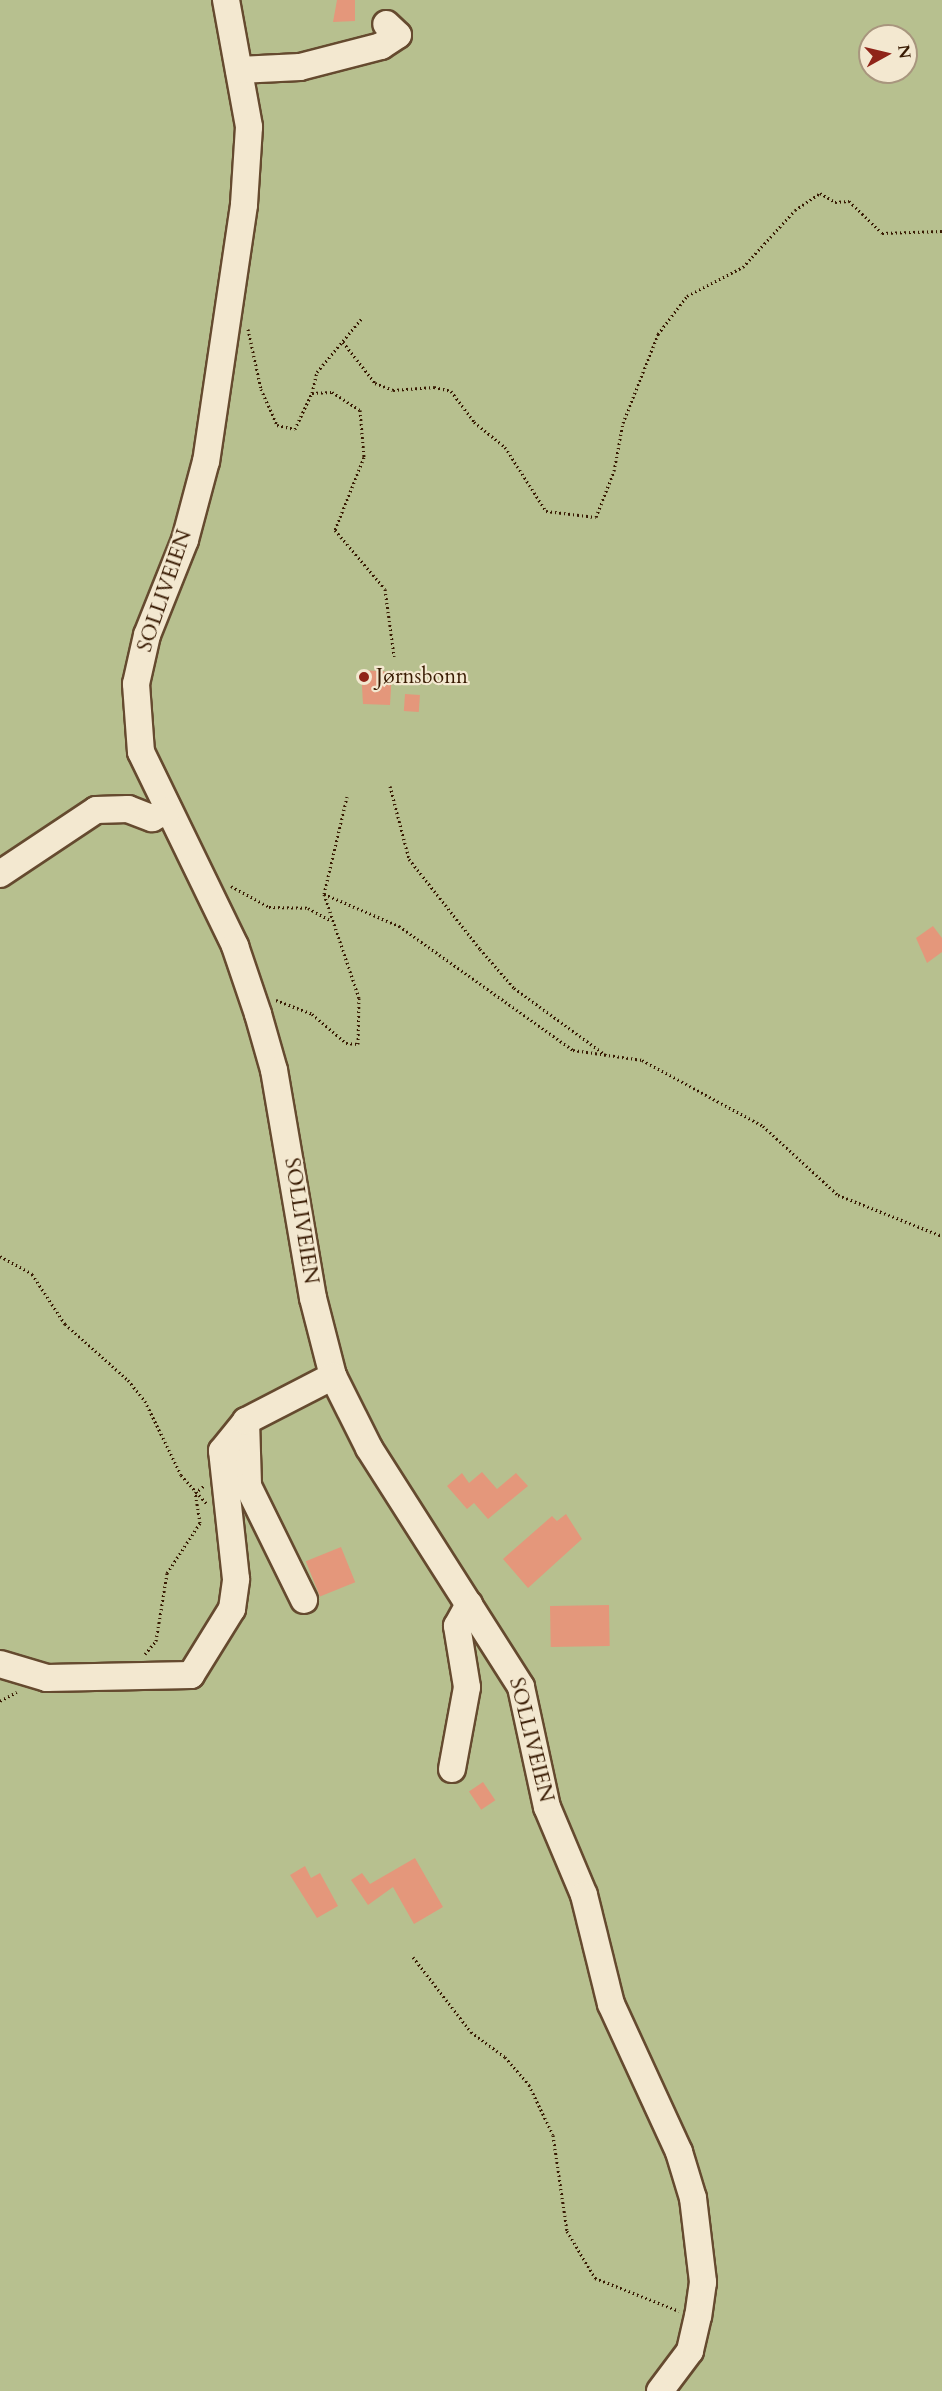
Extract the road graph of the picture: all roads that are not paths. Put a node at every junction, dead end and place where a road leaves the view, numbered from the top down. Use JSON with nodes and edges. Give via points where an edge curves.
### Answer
{"nodes":[{"id":1,"x":226,"y":0,"type":"edge"},
{"id":2,"x":386,"y":24,"type":"dead end"},
{"id":3,"x":239,"y":70,"type":"junction"},
{"id":4,"x":167,"y":812,"type":"junction"},
{"id":5,"x":1,"y":872,"type":"edge"},
{"id":6,"x":333,"y":1376,"type":"junction"},
{"id":7,"x":246,"y":1422,"type":"junction"},
{"id":8,"x":304,"y":1600,"type":"dead end"},
{"id":9,"x":470,"y":1604,"type":"junction"},
{"id":10,"x":0,"y":1664,"type":"edge"},
{"id":11,"x":452,"y":1769,"type":"dead end"},
{"id":12,"x":660,"y":2391,"type":"edge"}],
"edges":[{"from":1,"to":3,"type":"street","name":"SOLLIVEIEN"},
{"from":2,"to":3,"type":"street","via":[[398,35],[381,46],[300,67]]},
{"from":3,"to":4,"type":"street","name":"SOLLIVEIEN","via":[[249,127],[233,292],[206,461],[185,540],[147,635],[136,684],[141,752]]},
{"from":4,"to":5,"type":"street","via":[[152,818],[128,809],[96,810]]},
{"from":4,"to":6,"type":"street","name":"SOLLIVEIEN","via":[[202,874],[250,991],[274,1070],[313,1298]]},
{"from":6,"to":7,"type":"street"},
{"from":6,"to":9,"type":"street","name":"SOLLIVEIEN","via":[[369,1448]]},
{"from":7,"to":8,"type":"street","via":[[248,1486]]},
{"from":7,"to":10,"type":"street","via":[[222,1451],[220,1468],[236,1579],[232,1609],[190,1675],[47,1678]]},
{"from":9,"to":11,"type":"street","via":[[457,1626],[467,1687]]},
{"from":9,"to":12,"type":"street","name":"SOLLIVEIEN","via":[[521,1687],[547,1807],[584,1895],[611,2004],[685,2171],[701,2248],[698,2316],[690,2351]]}]}
